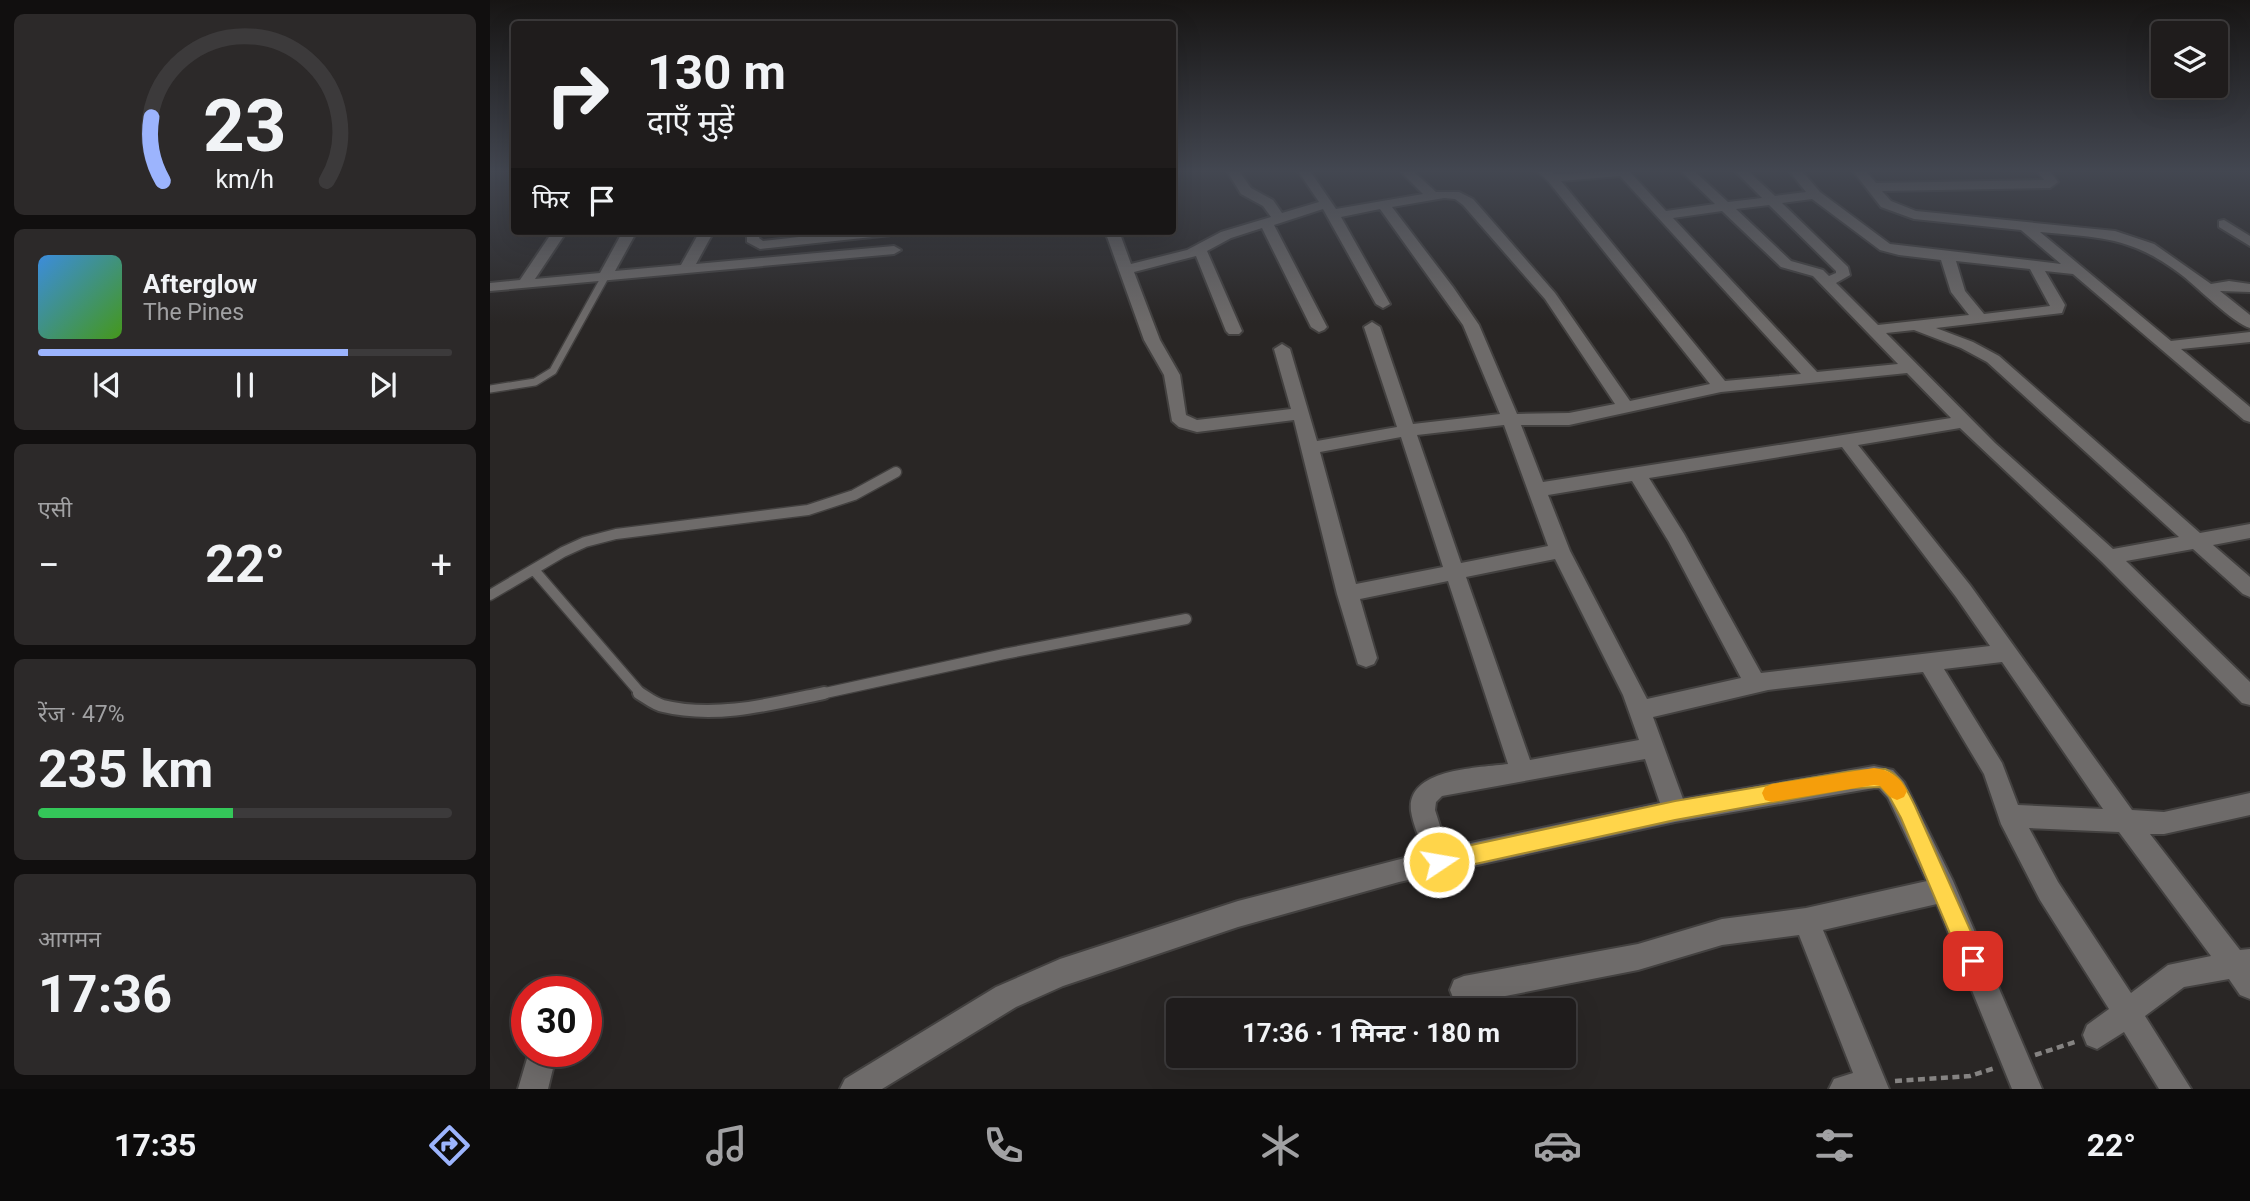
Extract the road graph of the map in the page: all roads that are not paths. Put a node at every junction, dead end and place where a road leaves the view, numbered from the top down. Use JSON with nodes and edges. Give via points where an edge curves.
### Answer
{"nodes":[{"id":1,"x":1267,"y":222,"type":"edge"},
{"id":2,"x":1274,"y":222,"type":"edge"},
{"id":3,"x":1336,"y":222,"type":"edge"},
{"id":4,"x":1396,"y":222,"type":"edge"},
{"id":5,"x":1485,"y":222,"type":"edge"},
{"id":6,"x":1586,"y":222,"type":"edge"},
{"id":7,"x":1670,"y":222,"type":"edge"},
{"id":8,"x":1739,"y":222,"type":"edge"},
{"id":9,"x":1793,"y":222,"type":"edge"},
{"id":10,"x":1851,"y":222,"type":"edge"},
{"id":11,"x":1983,"y":222,"type":"edge"},
{"id":12,"x":2224,"y":224,"type":"dead end"},
{"id":13,"x":2025,"y":226,"type":"junction"},
{"id":14,"x":556,"y":235,"type":"edge"},
{"id":15,"x":628,"y":235,"type":"edge"},
{"id":16,"x":704,"y":235,"type":"edge"},
{"id":17,"x":753,"y":235,"type":"edge"},
{"id":18,"x":821,"y":235,"type":"edge"},
{"id":19,"x":1113,"y":235,"type":"edge"},
{"id":20,"x":2250,"y":242,"type":"edge"},
{"id":21,"x":894,"y":250,"type":"dead end"},
{"id":22,"x":1200,"y":250,"type":"junction"},
{"id":23,"x":1947,"y":257,"type":"junction"},
{"id":24,"x":2035,"y":265,"type":"junction"},
{"id":25,"x":687,"y":267,"type":"junction"},
{"id":26,"x":1125,"y":270,"type":"junction"},
{"id":27,"x":2078,"y":270,"type":"junction"},
{"id":28,"x":606,"y":275,"type":"junction"},
{"id":29,"x":1827,"y":282,"type":"junction"},
{"id":30,"x":524,"y":283,"type":"junction"},
{"id":31,"x":490,"y":287,"type":"edge"},
{"id":32,"x":2250,"y":288,"type":"edge"},
{"id":33,"x":2206,"y":289,"type":"junction"},
{"id":34,"x":1383,"y":304,"type":"dead end"},
{"id":35,"x":1980,"y":319,"type":"junction"},
{"id":36,"x":2250,"y":323,"type":"edge"},
{"id":37,"x":1917,"y":326,"type":"junction"},
{"id":38,"x":1319,"y":327,"type":"dead end"},
{"id":39,"x":1372,"y":327,"type":"dead end"},
{"id":40,"x":1875,"y":330,"type":"junction"},
{"id":41,"x":1234,"y":331,"type":"dead end"},
{"id":42,"x":2250,"y":337,"type":"edge"},
{"id":43,"x":2170,"y":346,"type":"junction"},
{"id":44,"x":1282,"y":349,"type":"dead end"},
{"id":45,"x":1912,"y":367,"type":"junction"},
{"id":46,"x":1813,"y":377,"type":"junction"},
{"id":47,"x":1721,"y":387,"type":"junction"},
{"id":48,"x":490,"y":389,"type":"edge"},
{"id":49,"x":1626,"y":407,"type":"junction"},
{"id":50,"x":1301,"y":413,"type":"junction"},
{"id":51,"x":2250,"y":416,"type":"edge"},
{"id":52,"x":1509,"y":420,"type":"junction"},
{"id":53,"x":1965,"y":422,"type":"junction"},
{"id":54,"x":1406,"y":431,"type":"junction"},
{"id":55,"x":1846,"y":440,"type":"junction"},
{"id":56,"x":1310,"y":448,"type":"junction"},
{"id":57,"x":896,"y":472,"type":"dead end"},
{"id":58,"x":1636,"y":473,"type":"junction"},
{"id":59,"x":1536,"y":490,"type":"junction"},
{"id":60,"x":2250,"y":531,"type":"edge"},
{"id":61,"x":2197,"y":541,"type":"junction"},
{"id":62,"x":1560,"y":551,"type":"junction"},
{"id":63,"x":2109,"y":557,"type":"junction"},
{"id":64,"x":534,"y":570,"type":"junction"},
{"id":65,"x":1455,"y":571,"type":"junction"},
{"id":66,"x":2250,"y":589,"type":"edge"},
{"id":67,"x":1347,"y":594,"type":"junction"},
{"id":68,"x":490,"y":595,"type":"edge"},
{"id":69,"x":1186,"y":619,"type":"dead end"},
{"id":70,"x":2008,"y":653,"type":"junction"},
{"id":71,"x":1366,"y":658,"type":"dead end"},
{"id":72,"x":1928,"y":662,"type":"junction"},
{"id":73,"x":1755,"y":683,"type":"junction"},
{"id":74,"x":2250,"y":696,"type":"edge"},
{"id":75,"x":1641,"y":710,"type":"junction"},
{"id":76,"x":1654,"y":747,"type":"junction"},
{"id":77,"x":1522,"y":772,"type":"junction"},
{"id":78,"x":2250,"y":804,"type":"edge"},
{"id":79,"x":1675,"y":811,"type":"junction"},
{"id":80,"x":2010,"y":816,"type":"junction"},
{"id":81,"x":2126,"y":822,"type":"junction"},
{"id":82,"x":1439,"y":862,"type":"junction"},
{"id":83,"x":1944,"y":890,"type":"junction"},
{"id":84,"x":1806,"y":921,"type":"junction"},
{"id":85,"x":2245,"y":970,"type":"edge"},
{"id":86,"x":1464,"y":990,"type":"dead end"},
{"id":87,"x":2126,"y":1014,"type":"junction"},
{"id":88,"x":2097,"y":1035,"type":"road end"},
{"id":89,"x":539,"y":1067,"type":"edge"},
{"id":90,"x":1873,"y":1086,"type":"edge"},
{"id":91,"x":533,"y":1089,"type":"edge"},
{"id":92,"x":855,"y":1089,"type":"edge"},
{"id":93,"x":1844,"y":1089,"type":"edge"},
{"id":94,"x":2027,"y":1089,"type":"edge"},
{"id":95,"x":2176,"y":1089,"type":"edge"}],
"edges":[{"from":1,"to":22,"type":"street","via":[[1226,234]]},
{"from":2,"to":38,"type":"street"},
{"from":3,"to":34,"type":"street"},
{"from":4,"to":52,"type":"street","via":[[1460,306]]},
{"from":5,"to":49,"type":"street","via":[[1550,296]]},
{"from":6,"to":47,"type":"street"},
{"from":7,"to":46,"type":"street"},
{"from":8,"to":29,"type":"street","via":[[1786,264],[1812,270]]},
{"from":9,"to":29,"type":"street","via":[[1843,270],[1843,275]]},
{"from":10,"to":23,"type":"street","via":[[1885,247]]},
{"from":11,"to":13,"type":"street"},
{"from":12,"to":20,"type":"street"},
{"from":13,"to":27,"type":"street"},
{"from":13,"to":33,"type":"street","via":[[2137,240]]},
{"from":14,"to":30,"type":"street"},
{"from":15,"to":28,"type":"street"},
{"from":16,"to":25,"type":"street"},
{"from":17,"to":18,"type":"street","via":[[760,245]]},
{"from":19,"to":26,"type":"street"},
{"from":21,"to":25,"type":"street"},
{"from":22,"to":26,"type":"street"},
{"from":22,"to":41,"type":"street"},
{"from":23,"to":24,"type":"street"},
{"from":23,"to":35,"type":"street","via":[[1958,292]]},
{"from":24,"to":27,"type":"street"},
{"from":24,"to":35,"type":"street","via":[[2057,310]]},
{"from":25,"to":28,"type":"street"},
{"from":26,"to":50,"type":"street","via":[[1152,340],[1172,375],[1178,417],[1185,423],[1197,426]]},
{"from":27,"to":43,"type":"street"},
{"from":28,"to":30,"type":"street"},
{"from":28,"to":48,"type":"lane","via":[[553,371],[535,382]]},
{"from":29,"to":40,"type":"street"},
{"from":30,"to":31,"type":"street"},
{"from":32,"to":33,"type":"street","via":[[2220,285]]},
{"from":33,"to":36,"type":"street"},
{"from":35,"to":37,"type":"street"},
{"from":37,"to":40,"type":"street"},
{"from":37,"to":61,"type":"street","via":[[1993,359]]},
{"from":39,"to":54,"type":"street"},
{"from":40,"to":45,"type":"street"},
{"from":42,"to":43,"type":"street"},
{"from":43,"to":51,"type":"street"},
{"from":44,"to":50,"type":"street"},
{"from":45,"to":46,"type":"street"},
{"from":45,"to":53,"type":"street"},
{"from":46,"to":47,"type":"street"},
{"from":47,"to":49,"type":"street"},
{"from":49,"to":52,"type":"street","via":[[1545,422]]},
{"from":50,"to":56,"type":"street"},
{"from":52,"to":54,"type":"street"},
{"from":52,"to":59,"type":"street"},
{"from":53,"to":55,"type":"street"},
{"from":53,"to":63,"type":"street"},
{"from":54,"to":56,"type":"street"},
{"from":54,"to":65,"type":"street"},
{"from":55,"to":58,"type":"street"},
{"from":55,"to":70,"type":"street"},
{"from":56,"to":67,"type":"street"},
{"from":57,"to":64,"type":"lane","via":[[837,503],[616,534],[584,542]]},
{"from":58,"to":59,"type":"street"},
{"from":58,"to":73,"type":"street"},
{"from":59,"to":62,"type":"street"},
{"from":60,"to":61,"type":"street"},
{"from":61,"to":63,"type":"street"},
{"from":61,"to":66,"type":"street"},
{"from":62,"to":65,"type":"street"},
{"from":62,"to":75,"type":"street"},
{"from":63,"to":74,"type":"street"},
{"from":64,"to":68,"type":"lane"},
{"from":64,"to":69,"type":"lane","via":[[638,692],[660,706],[693,710],[749,709]]},
{"from":65,"to":67,"type":"street"},
{"from":65,"to":77,"type":"street"},
{"from":67,"to":71,"type":"street"},
{"from":70,"to":72,"type":"street"},
{"from":70,"to":81,"type":"street"},
{"from":72,"to":73,"type":"street"},
{"from":72,"to":80,"type":"street","via":[[1994,771]]},
{"from":73,"to":75,"type":"street"},
{"from":75,"to":76,"type":"street"},
{"from":76,"to":77,"type":"street"},
{"from":76,"to":79,"type":"street"},
{"from":77,"to":82,"type":"street","via":[[1449,783],[1424,797],[1423,810]]},
{"from":78,"to":81,"type":"street","via":[[2164,823]]},
{"from":79,"to":82,"type":"street"},
{"from":79,"to":83,"type":"street","via":[[1885,778],[1896,790]]},
{"from":80,"to":81,"type":"street"},
{"from":80,"to":87,"type":"street","via":[[2049,891]]},
{"from":81,"to":85,"type":"street"},
{"from":82,"to":92,"type":"street","via":[[1238,914],[1060,973],[1006,997]]},
{"from":83,"to":84,"type":"street"},
{"from":83,"to":94,"type":"street"},
{"from":84,"to":86,"type":"street","via":[[1722,932],[1638,957]]},
{"from":84,"to":90,"type":"street"},
{"from":85,"to":87,"type":"street","via":[[2178,975]]},
{"from":87,"to":88,"type":"street"},
{"from":87,"to":95,"type":"street"},
{"from":89,"to":91,"type":"street"},
{"from":90,"to":93,"type":"street"}]}
